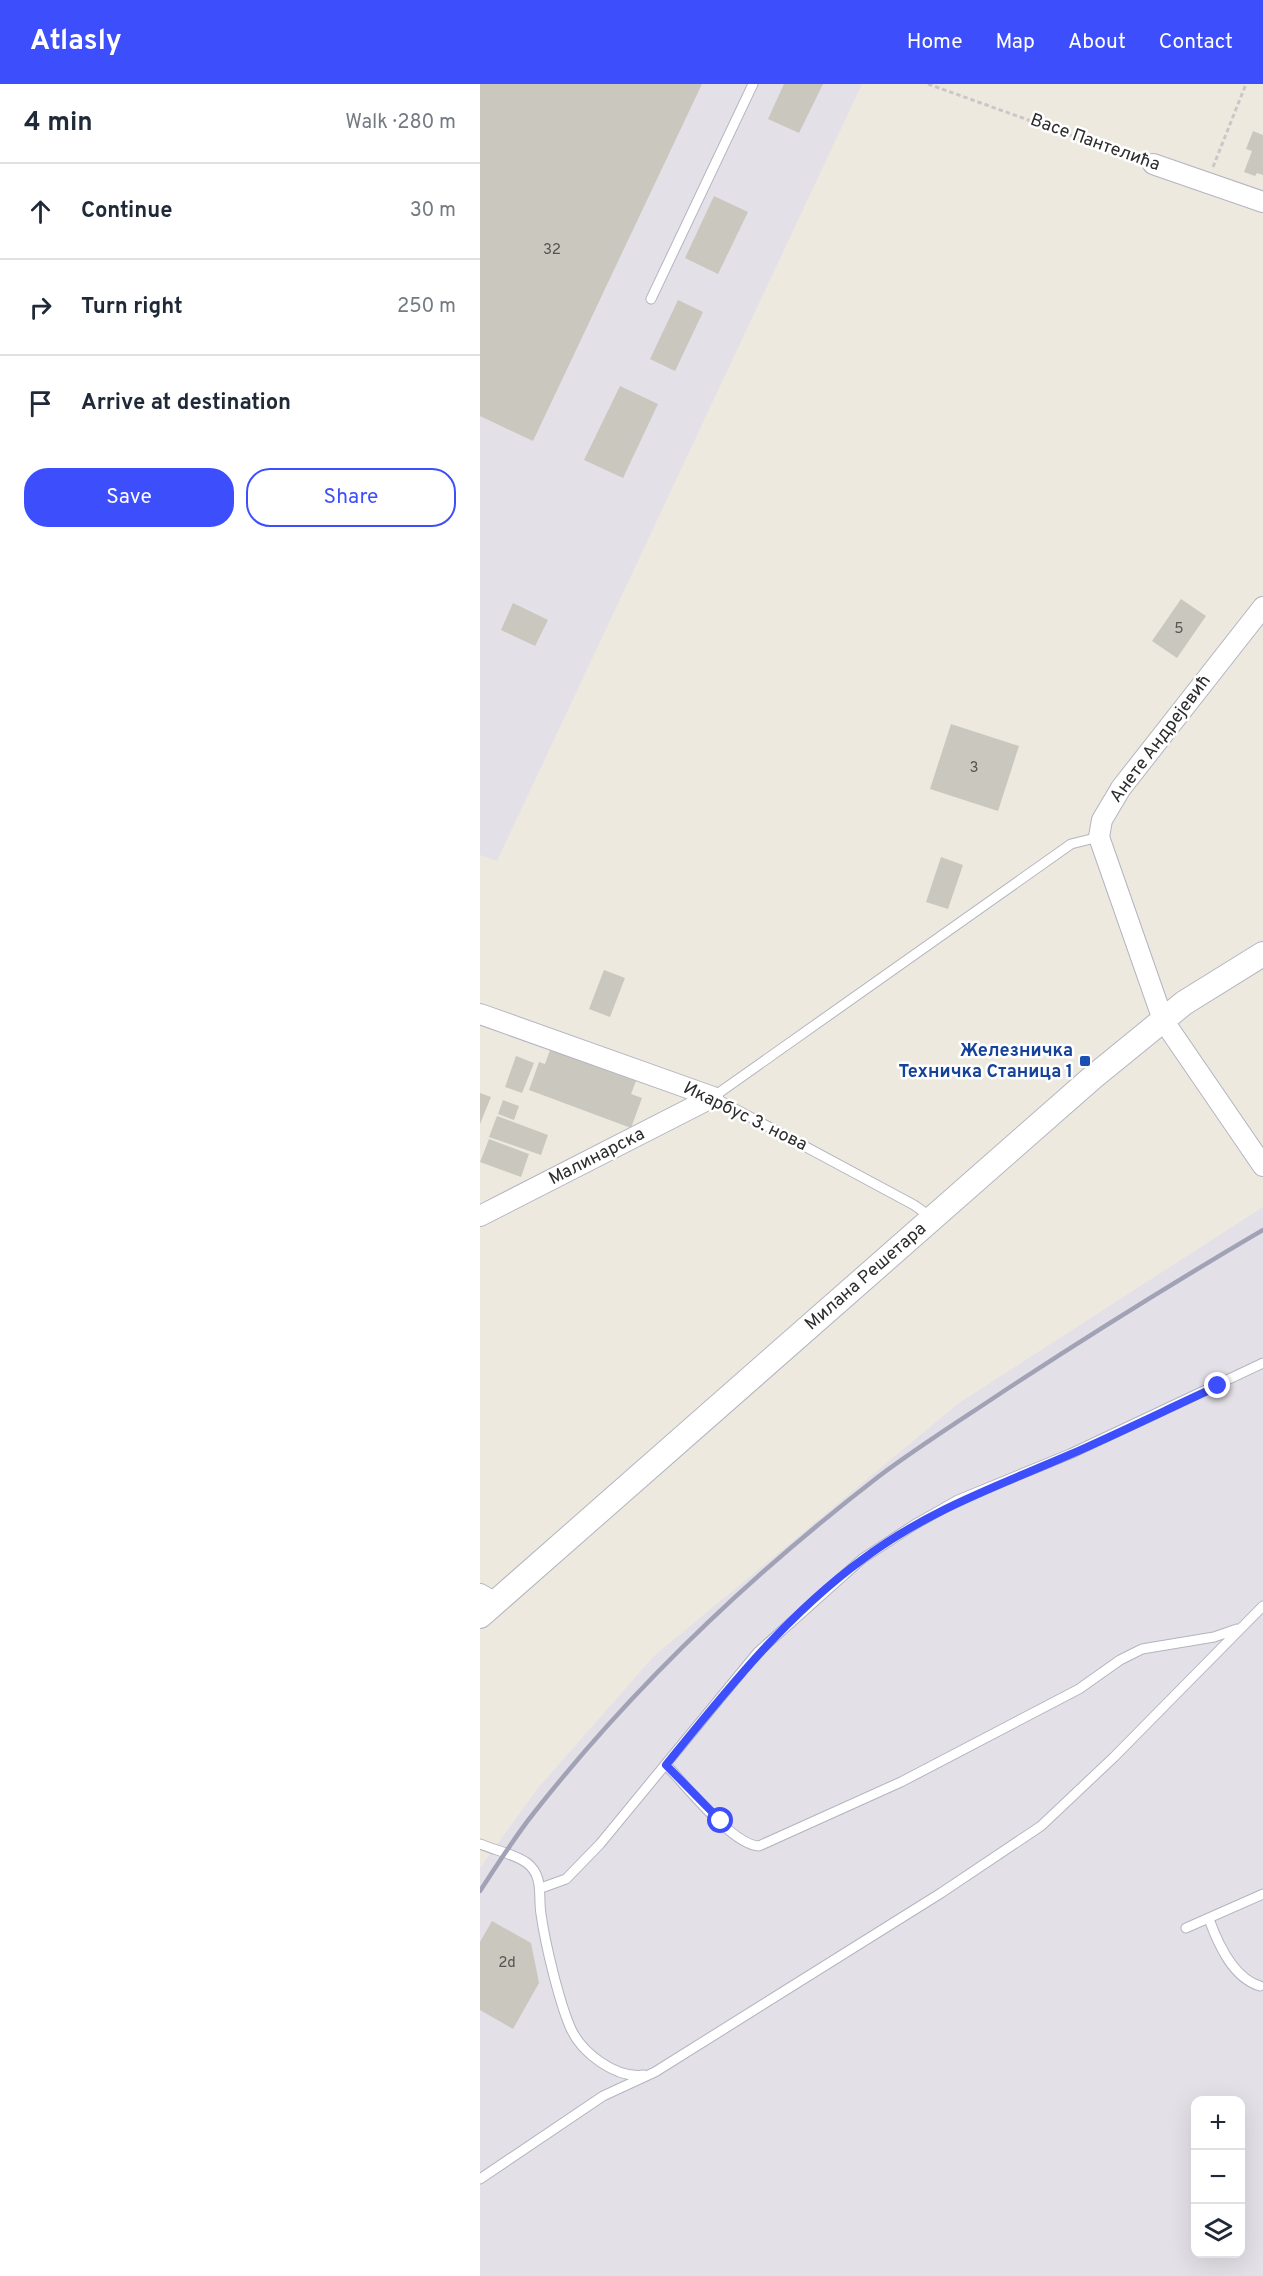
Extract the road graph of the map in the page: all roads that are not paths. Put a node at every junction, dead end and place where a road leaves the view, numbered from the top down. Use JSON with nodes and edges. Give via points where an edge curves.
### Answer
{"nodes":[{"id":1,"x":753,"y":84,"type":"edge"},
{"id":2,"x":1153,"y":164,"type":"road end"},
{"id":3,"x":1263,"y":202,"type":"edge"},
{"id":4,"x":651,"y":299,"type":"dead end"},
{"id":5,"x":1263,"y":607,"type":"edge"},
{"id":6,"x":1099,"y":837,"type":"junction"},
{"id":7,"x":1263,"y":954,"type":"edge"},
{"id":8,"x":480,"y":1014,"type":"edge"},
{"id":9,"x":1163,"y":1020,"type":"junction"},
{"id":10,"x":713,"y":1097,"type":"junction"},
{"id":11,"x":1263,"y":1166,"type":"edge"},
{"id":12,"x":480,"y":1216,"type":"edge"},
{"id":13,"x":932,"y":1218,"type":"junction"},
{"id":14,"x":1263,"y":1363,"type":"edge"},
{"id":15,"x":485,"y":1604,"type":"edge"},
{"id":16,"x":1263,"y":1606,"type":"edge"},
{"id":17,"x":1240,"y":1628,"type":"junction"},
{"id":18,"x":666,"y":1765,"type":"junction"},
{"id":19,"x":480,"y":1844,"type":"edge"},
{"id":20,"x":541,"y":1888,"type":"junction"},
{"id":21,"x":1263,"y":1894,"type":"edge"},
{"id":22,"x":1209,"y":1919,"type":"junction"},
{"id":23,"x":1186,"y":1928,"type":"dead end"},
{"id":24,"x":1260,"y":1986,"type":"dead end"},
{"id":25,"x":655,"y":2072,"type":"junction"},
{"id":26,"x":480,"y":2179,"type":"edge"}],
"edges":[{"from":1,"to":4,"type":"lane"},
{"from":2,"to":3,"type":"street","name":"Васе Пантелића"},
{"from":5,"to":6,"type":"street","name":"Анете Андрејевић","via":[[1121,788],[1102,820]]},
{"from":6,"to":9,"type":"street"},
{"from":6,"to":10,"type":"lane","via":[[1071,844]]},
{"from":7,"to":9,"type":"street","name":"Милана Решетара"},
{"from":8,"to":10,"type":"street","name":"Икарбус 3. нова"},
{"from":9,"to":11,"type":"street"},
{"from":9,"to":13,"type":"street","name":"Милана Решетара"},
{"from":10,"to":12,"type":"street","name":"Малинарска"},
{"from":10,"to":13,"type":"lane","name":"Икарбус 3. нова"},
{"from":13,"to":15,"type":"street","name":"Милана Решетара"},
{"from":14,"to":18,"type":"lane","via":[[1070,1454],[958,1500],[862,1559],[758,1652]]},
{"from":16,"to":17,"type":"lane"},
{"from":17,"to":18,"type":"lane","via":[[1214,1637],[1142,1649],[1080,1689],[901,1782],[759,1846],[735,1835]]},
{"from":17,"to":25,"type":"lane","via":[[1041,1826]]},
{"from":18,"to":20,"type":"lane","via":[[566,1879]]},
{"from":19,"to":20,"type":"lane","via":[[527,1862]]},
{"from":20,"to":25,"type":"lane","via":[[541,1912],[571,2030],[581,2044],[611,2069],[640,2076]]},
{"from":21,"to":22,"type":"lane"},
{"from":22,"to":23,"type":"lane"},
{"from":22,"to":24,"type":"lane","via":[[1241,1977]]},
{"from":25,"to":26,"type":"lane","via":[[603,2096]]}]}
